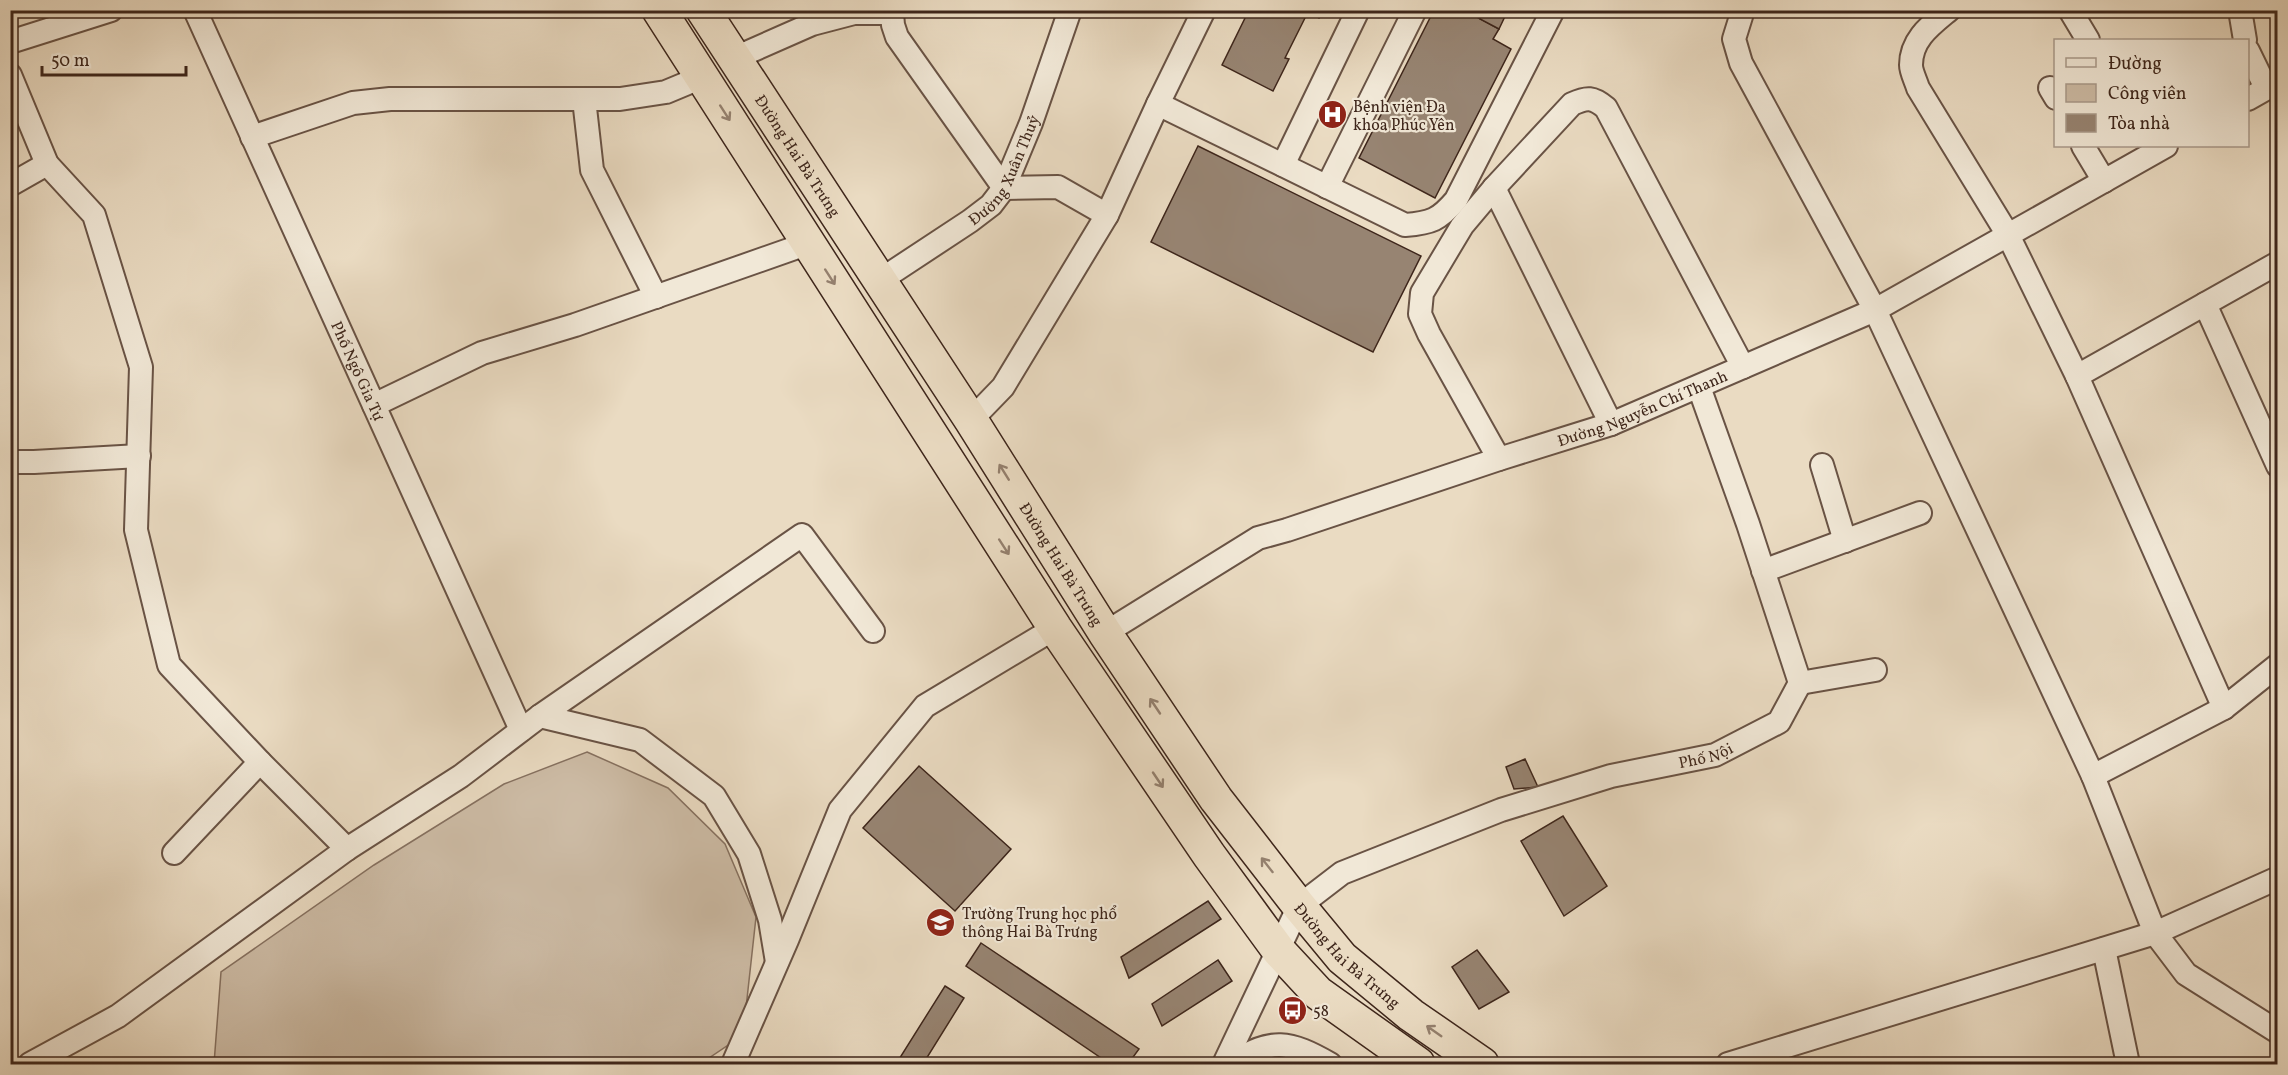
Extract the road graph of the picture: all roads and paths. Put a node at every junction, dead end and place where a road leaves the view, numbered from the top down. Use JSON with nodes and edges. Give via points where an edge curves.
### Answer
{"nodes":[{"id":1,"x":111,"y":10,"type":"edge"},
{"id":2,"x":195,"y":10,"type":"edge"},
{"id":3,"x":659,"y":10,"type":"edge"},
{"id":4,"x":703,"y":10,"type":"edge"},
{"id":5,"x":1070,"y":10,"type":"edge"},
{"id":6,"x":1204,"y":10,"type":"edge"},
{"id":7,"x":1358,"y":10,"type":"edge"},
{"id":8,"x":1415,"y":10,"type":"edge"},
{"id":9,"x":1553,"y":10,"type":"edge"},
{"id":10,"x":1743,"y":10,"type":"edge"},
{"id":11,"x":1948,"y":10,"type":"edge"},
{"id":12,"x":2070,"y":10,"type":"edge"},
{"id":13,"x":2240,"y":10,"type":"edge"},
{"id":14,"x":893,"y":12,"type":"edge"},
{"id":15,"x":2087,"y":39,"type":"edge"},
{"id":16,"x":2245,"y":39,"type":"edge"},
{"id":17,"x":10,"y":42,"type":"edge"},
{"id":18,"x":2249,"y":56,"type":"edge"},
{"id":19,"x":735,"y":58,"type":"junction"},
{"id":20,"x":10,"y":75,"type":"edge"},
{"id":21,"x":702,"y":77,"type":"junction"},
{"id":22,"x":2264,"y":90,"type":"edge"},
{"id":23,"x":584,"y":99,"type":"junction"},
{"id":24,"x":1158,"y":104,"type":"junction"},
{"id":25,"x":252,"y":137,"type":"junction"},
{"id":26,"x":2084,"y":147,"type":"edge"},
{"id":27,"x":2156,"y":148,"type":"edge"},
{"id":28,"x":47,"y":165,"type":"junction"},
{"id":29,"x":1283,"y":165,"type":"junction"},
{"id":30,"x":2103,"y":181,"type":"junction"},
{"id":31,"x":10,"y":185,"type":"edge"},
{"id":32,"x":1327,"y":187,"type":"junction"},
{"id":33,"x":1004,"y":188,"type":"junction"},
{"id":34,"x":1494,"y":188,"type":"junction"},
{"id":35,"x":1107,"y":215,"type":"junction"},
{"id":36,"x":2008,"y":235,"type":"junction"},
{"id":37,"x":809,"y":243,"type":"junction"},
{"id":38,"x":2277,"y":263,"type":"edge"},
{"id":39,"x":879,"y":281,"type":"junction"},
{"id":40,"x":656,"y":297,"type":"junction"},
{"id":41,"x":2205,"y":304,"type":"junction"},
{"id":42,"x":1875,"y":310,"type":"junction"},
{"id":43,"x":1743,"y":367,"type":"junction"},
{"id":44,"x":2077,"y":376,"type":"junction"},
{"id":45,"x":1699,"y":387,"type":"junction"},
{"id":46,"x":374,"y":405,"type":"junction"},
{"id":47,"x":971,"y":420,"type":"junction"},
{"id":48,"x":1611,"y":424,"type":"junction"},
{"id":49,"x":936,"y":442,"type":"junction"},
{"id":50,"x":139,"y":456,"type":"junction"},
{"id":51,"x":1499,"y":459,"type":"junction"},
{"id":52,"x":10,"y":462,"type":"edge"},
{"id":53,"x":1822,"y":465,"type":"dead end"},
{"id":54,"x":2277,"y":466,"type":"edge"},
{"id":55,"x":1920,"y":513,"type":"dead end"},
{"id":56,"x":1845,"y":541,"type":"junction"},
{"id":57,"x":1763,"y":572,"type":"junction"},
{"id":58,"x":1056,"y":628,"type":"junction"},
{"id":59,"x":873,"y":631,"type":"dead end"},
{"id":60,"x":1106,"y":633,"type":"junction"},
{"id":61,"x":2277,"y":665,"type":"edge"},
{"id":62,"x":1875,"y":670,"type":"dead end"},
{"id":63,"x":1800,"y":683,"type":"junction"},
{"id":64,"x":2224,"y":708,"type":"junction"},
{"id":65,"x":540,"y":716,"type":"junction"},
{"id":66,"x":521,"y":730,"type":"junction"},
{"id":67,"x":260,"y":762,"type":"junction"},
{"id":68,"x":2094,"y":776,"type":"junction"},
{"id":69,"x":347,"y":849,"type":"junction"},
{"id":70,"x":174,"y":854,"type":"dead end"},
{"id":71,"x":2277,"y":878,"type":"edge"},
{"id":72,"x":1299,"y":906,"type":"junction"},
{"id":73,"x":2155,"y":933,"type":"junction"},
{"id":74,"x":2103,"y":949,"type":"junction"},
{"id":75,"x":1279,"y":951,"type":"junction"},
{"id":76,"x":777,"y":962,"type":"junction"},
{"id":77,"x":2277,"y":1032,"type":"edge"},
{"id":78,"x":30,"y":1065,"type":"edge"},
{"id":79,"x":733,"y":1065,"type":"edge"},
{"id":80,"x":1224,"y":1065,"type":"edge"},
{"id":81,"x":1231,"y":1065,"type":"edge"},
{"id":82,"x":1330,"y":1065,"type":"edge"},
{"id":83,"x":1418,"y":1065,"type":"edge"},
{"id":84,"x":1482,"y":1065,"type":"edge"},
{"id":85,"x":1728,"y":1065,"type":"edge"},
{"id":86,"x":2128,"y":1065,"type":"edge"}],
"edges":[{"from":1,"to":17,"type":"street"},
{"from":2,"to":25,"type":"street","name":"Phố Ngô Gia Tự"},
{"from":3,"to":21,"type":"highway"},
{"from":4,"to":19,"type":"highway","name":"Đường Hai Bà Trưng"},
{"from":5,"to":33,"type":"street","name":"Đường Xuân Thuỷ"},
{"from":6,"to":24,"type":"street"},
{"from":7,"to":29,"type":"street"},
{"from":8,"to":32,"type":"street"},
{"from":9,"to":32,"type":"street","via":[[1456,200],[1442,216],[1427,223],[1405,225]]},
{"from":10,"to":42,"type":"street","via":[[1734,39],[1740,63]]},
{"from":11,"to":36,"type":"street","via":[[1922,34],[1914,48],[1911,66],[1918,88]]},
{"from":12,"to":15,"type":"street"},
{"from":13,"to":16,"type":"street"},
{"from":14,"to":19,"type":"street","via":[[854,13],[812,24]]},
{"from":14,"to":33,"type":"street","via":[[897,36]]},
{"from":18,"to":22,"type":"street"},
{"from":19,"to":39,"type":"highway","name":"Đường Hai Bà Trưng"},
{"from":20,"to":28,"type":"street"},
{"from":21,"to":23,"type":"street","via":[[666,92],[620,99]]},
{"from":21,"to":37,"type":"highway","one_way":true},
{"from":23,"to":25,"type":"street","via":[[390,99],[353,103]]},
{"from":23,"to":40,"type":"street","via":[[592,170]]},
{"from":24,"to":29,"type":"street"},
{"from":24,"to":35,"type":"street"},
{"from":25,"to":46,"type":"street","name":"Phố Ngô Gia Tự"},
{"from":26,"to":30,"type":"street"},
{"from":27,"to":30,"type":"street","name":"Đường Nguyễn Chí Thanh"},
{"from":28,"to":31,"type":"street"},
{"from":28,"to":50,"type":"street","via":[[94,215],[141,367]]},
{"from":29,"to":32,"type":"street"},
{"from":30,"to":36,"type":"street","name":"Đường Nguyễn Chí Thanh"},
{"from":33,"to":35,"type":"street","via":[[1058,186]]},
{"from":33,"to":39,"type":"street","name":"Đường Xuân Thuỷ","via":[[991,205],[970,221]]},
{"from":34,"to":43,"type":"street","via":[[1572,104],[1595,99],[1606,108]]},
{"from":34,"to":48,"type":"street"},
{"from":34,"to":51,"type":"street","via":[[1462,226],[1422,293],[1420,314]]},
{"from":35,"to":47,"type":"street","via":[[1003,387]]},
{"from":36,"to":42,"type":"street","name":"Đường Nguyễn Chí Thanh"},
{"from":36,"to":44,"type":"street"},
{"from":37,"to":40,"type":"street"},
{"from":37,"to":49,"type":"highway","one_way":true},
{"from":38,"to":41,"type":"street"},
{"from":39,"to":47,"type":"highway","name":"Đường Hai Bà Trưng"},
{"from":40,"to":46,"type":"street","via":[[482,353]]},
{"from":41,"to":44,"type":"street"},
{"from":41,"to":54,"type":"street"},
{"from":42,"to":43,"type":"street","name":"Đường Nguyễn Chí Thanh"},
{"from":42,"to":68,"type":"street"},
{"from":43,"to":45,"type":"street","name":"Đường Nguyễn Chí Thanh"},
{"from":44,"to":64,"type":"street"},
{"from":45,"to":48,"type":"street","name":"Đường Nguyễn Chí Thanh"},
{"from":45,"to":57,"type":"street"},
{"from":46,"to":66,"type":"street","name":"Phố Ngô Gia Tự"},
{"from":47,"to":49,"type":"highway"},
{"from":60,"to":47,"type":"highway","name":"Đường Hai Bà Trưng","one_way":true},
{"from":48,"to":51,"type":"street","name":"Đường Nguyễn Chí Thanh"},
{"from":49,"to":58,"type":"highway","one_way":true},
{"from":50,"to":52,"type":"street"},
{"from":50,"to":67,"type":"street","via":[[136,530],[169,665]]},
{"from":51,"to":60,"type":"street","name":"Đường Nguyễn Chí Thanh","via":[[1258,538]]},
{"from":53,"to":56,"type":"street"},
{"from":55,"to":56,"type":"street"},
{"from":56,"to":57,"type":"street"},
{"from":57,"to":63,"type":"street"},
{"from":58,"to":75,"type":"highway","one_way":true,"via":[[1209,855]]},
{"from":58,"to":76,"type":"street","via":[[925,706],[840,810]]},
{"from":59,"to":65,"type":"street","via":[[802,535]]},
{"from":72,"to":60,"type":"highway","name":"Đường Hai Bà Trưng","one_way":true,"via":[[1216,799]]},
{"from":61,"to":64,"type":"street"},
{"from":62,"to":63,"type":"street"},
{"from":63,"to":72,"type":"street","name":"Phố Nội","via":[[1779,722],[1714,755],[1611,776],[1502,810],[1342,873]]},
{"from":64,"to":68,"type":"street"},
{"from":65,"to":66,"type":"street"},
{"from":65,"to":76,"type":"street","via":[[640,740],[714,796],[749,854],[770,920]]},
{"from":66,"to":69,"type":"street","via":[[461,776]]},
{"from":67,"to":69,"type":"street"},
{"from":67,"to":70,"type":"street"},
{"from":68,"to":73,"type":"street"},
{"from":69,"to":78,"type":"street","via":[[118,1016]]},
{"from":71,"to":73,"type":"street"},
{"from":72,"to":75,"type":"street"},
{"from":84,"to":72,"type":"highway","name":"Đường Hai Bà Trưng","one_way":true,"via":[[1411,1015],[1342,958]]},
{"from":73,"to":74,"type":"street"},
{"from":73,"to":77,"type":"street","via":[[2186,974]]},
{"from":74,"to":85,"type":"street"},
{"from":74,"to":86,"type":"street"},
{"from":75,"to":80,"type":"street"},
{"from":75,"to":83,"type":"highway","via":[[1320,995]]},
{"from":76,"to":79,"type":"street"},
{"from":81,"to":82,"type":"street","via":[[1249,1052],[1272,1045],[1300,1048]]}]}
